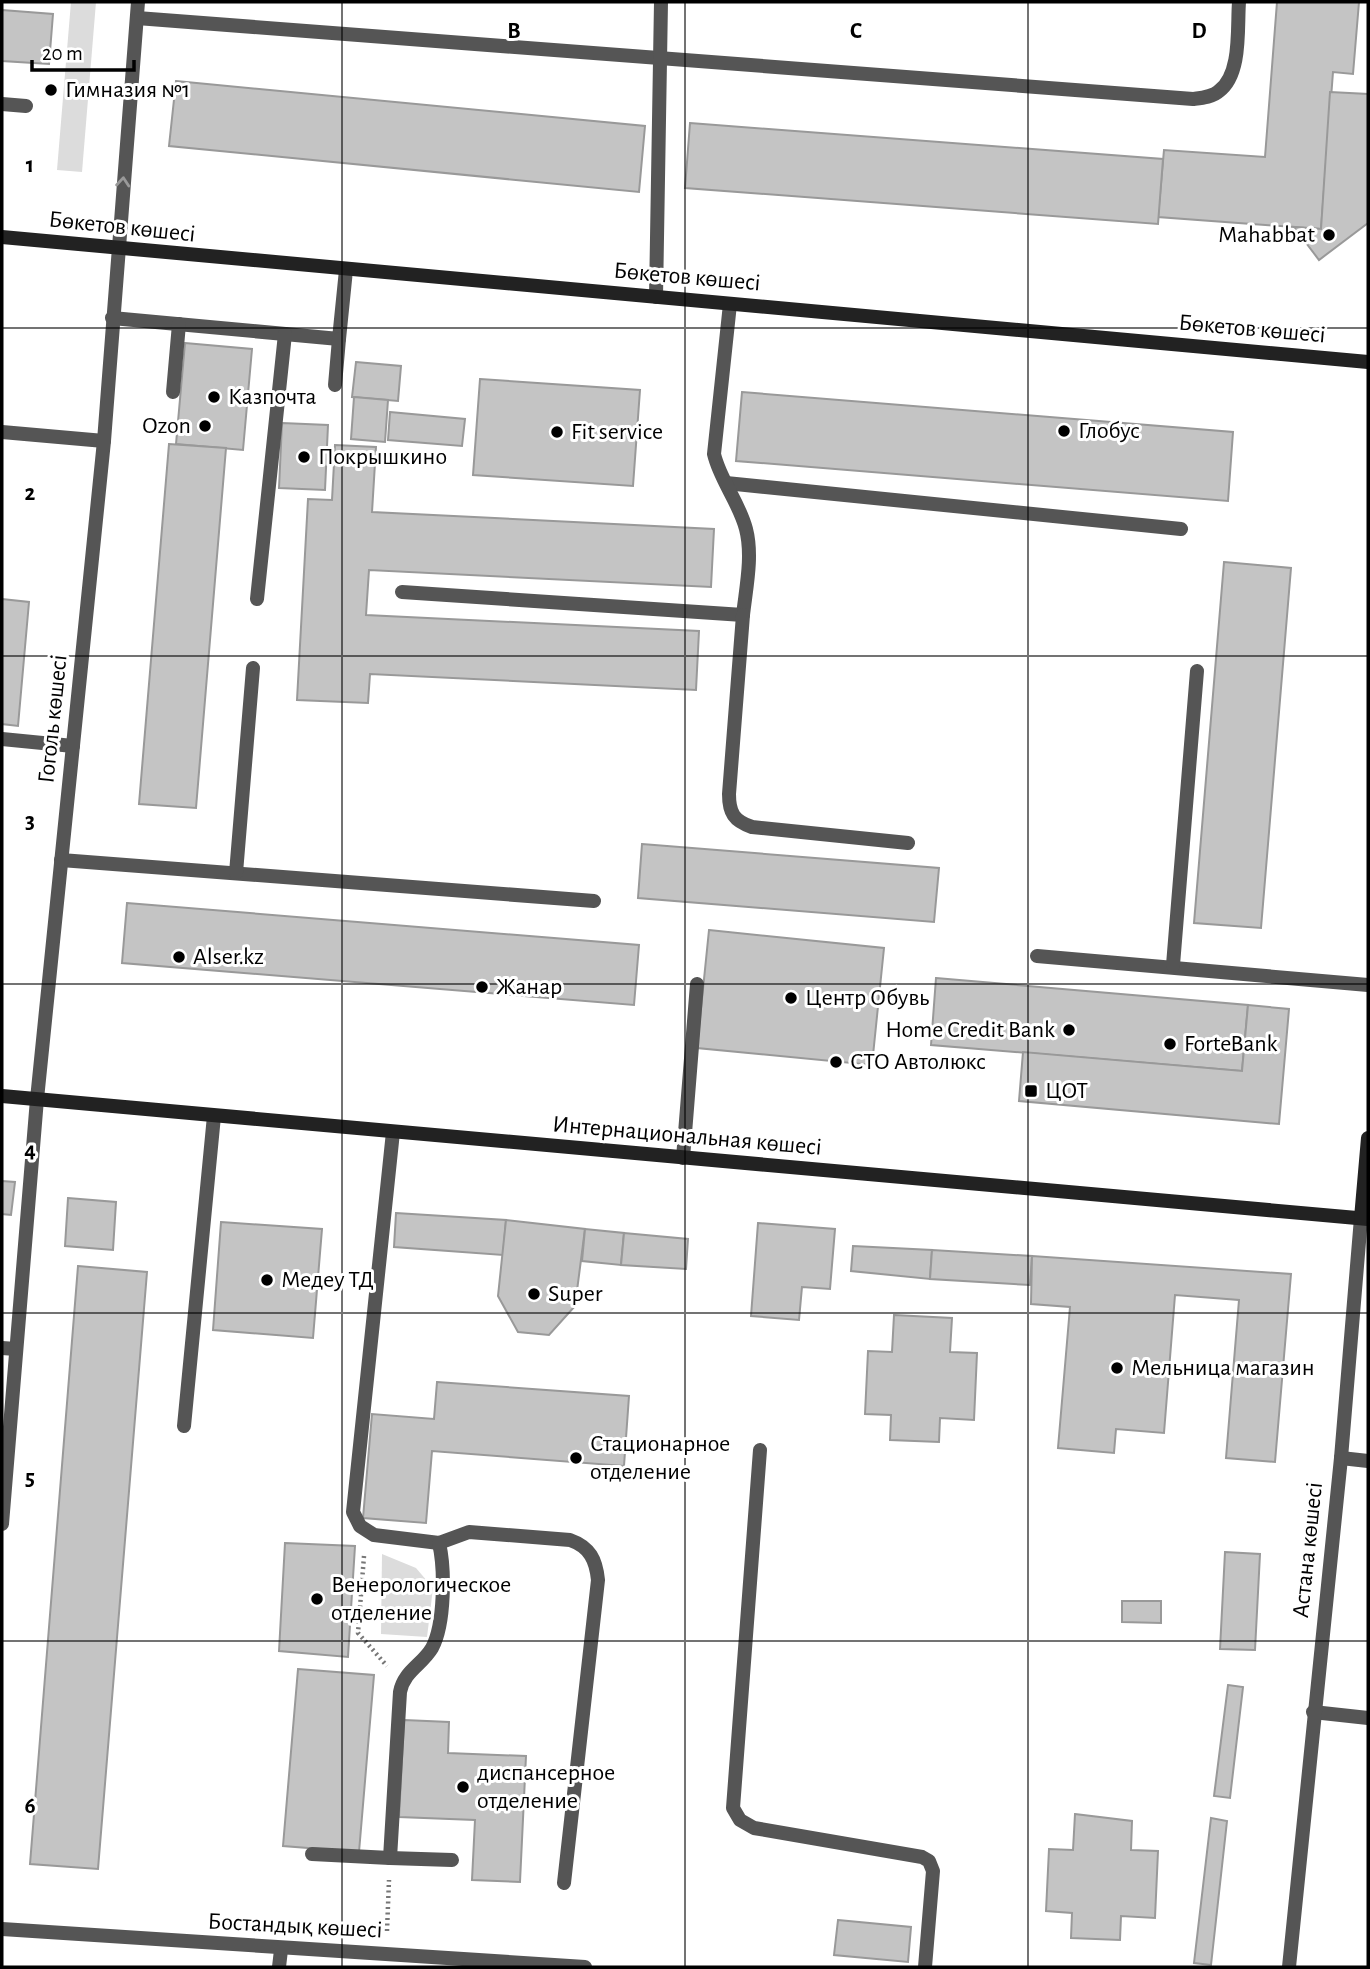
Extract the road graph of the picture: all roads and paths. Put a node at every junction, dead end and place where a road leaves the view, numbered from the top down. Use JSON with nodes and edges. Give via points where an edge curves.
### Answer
{"nodes":[{"id":1,"x":138,"y":2,"type":"edge"},
{"id":2,"x":661,"y":2,"type":"edge"},
{"id":3,"x":1239,"y":2,"type":"edge"},
{"id":4,"x":137,"y":19,"type":"junction"},
{"id":5,"x":661,"y":58,"type":"junction"},
{"id":6,"x":2,"y":104,"type":"edge"},
{"id":7,"x":26,"y":106,"type":"dead end"},
{"id":8,"x":2,"y":237,"type":"edge"},
{"id":9,"x":117,"y":250,"type":"junction"},
{"id":10,"x":346,"y":270,"type":"junction"},
{"id":11,"x":656,"y":297,"type":"junction"},
{"id":12,"x":730,"y":304,"type":"junction"},
{"id":13,"x":112,"y":318,"type":"junction"},
{"id":14,"x":179,"y":324,"type":"junction"},
{"id":15,"x":285,"y":334,"type":"junction"},
{"id":16,"x":339,"y":339,"type":"junction"},
{"id":17,"x":1368,"y":362,"type":"edge"},
{"id":18,"x":335,"y":384,"type":"dead end"},
{"id":19,"x":173,"y":392,"type":"dead end"},
{"id":20,"x":2,"y":432,"type":"edge"},
{"id":21,"x":104,"y":441,"type":"junction"},
{"id":22,"x":726,"y":483,"type":"junction"},
{"id":23,"x":1181,"y":529,"type":"dead end"},
{"id":24,"x":402,"y":592,"type":"dead end"},
{"id":25,"x":257,"y":599,"type":"dead end"},
{"id":26,"x":743,"y":615,"type":"junction"},
{"id":27,"x":253,"y":667,"type":"dead end"},
{"id":28,"x":1197,"y":671,"type":"dead end"},
{"id":29,"x":2,"y":739,"type":"edge"},
{"id":30,"x":73,"y":746,"type":"junction"},
{"id":31,"x":908,"y":843,"type":"dead end"},
{"id":32,"x":61,"y":860,"type":"junction"},
{"id":33,"x":236,"y":873,"type":"junction"},
{"id":34,"x":594,"y":901,"type":"dead end"},
{"id":35,"x":1037,"y":956,"type":"dead end"},
{"id":36,"x":1173,"y":965,"type":"junction"},
{"id":37,"x":697,"y":984,"type":"dead end"},
{"id":38,"x":1368,"y":985,"type":"edge"},
{"id":39,"x":2,"y":1096,"type":"edge"},
{"id":40,"x":37,"y":1099,"type":"junction"},
{"id":41,"x":214,"y":1115,"type":"junction"},
{"id":42,"x":393,"y":1132,"type":"junction"},
{"id":43,"x":1368,"y":1138,"type":"edge"},
{"id":44,"x":683,"y":1158,"type":"junction"},
{"id":45,"x":1365,"y":1218,"type":"edge"},
{"id":46,"x":9,"y":1349,"type":"edge"},
{"id":47,"x":184,"y":1426,"type":"dead end"},
{"id":48,"x":760,"y":1450,"type":"dead end"},
{"id":49,"x":1341,"y":1458,"type":"junction"},
{"id":50,"x":1368,"y":1461,"type":"edge"},
{"id":51,"x":2,"y":1524,"type":"edge"},
{"id":52,"x":366,"y":1531,"type":"junction"},
{"id":53,"x":439,"y":1543,"type":"junction"},
{"id":54,"x":402,"y":1682,"type":"junction"},
{"id":55,"x":1313,"y":1712,"type":"junction"},
{"id":56,"x":1368,"y":1718,"type":"edge"},
{"id":57,"x":312,"y":1854,"type":"dead end"},
{"id":58,"x":390,"y":1858,"type":"junction"},
{"id":59,"x":452,"y":1860,"type":"dead end"},
{"id":60,"x":564,"y":1883,"type":"dead end"},
{"id":61,"x":2,"y":1929,"type":"edge"},
{"id":62,"x":281,"y":1950,"type":"junction"},
{"id":63,"x":386,"y":1953,"type":"junction"},
{"id":64,"x":279,"y":1967,"type":"edge"},
{"id":65,"x":586,"y":1967,"type":"edge"},
{"id":66,"x":925,"y":1967,"type":"edge"},
{"id":67,"x":1289,"y":1967,"type":"edge"}],
"edges":[{"from":1,"to":4,"type":"street","name":"Гоголь көшесі"},
{"from":2,"to":5,"type":"street"},
{"from":3,"to":5,"type":"street","via":[[1229,80],[1220,91],[1193,99]]},
{"from":4,"to":5,"type":"street"},
{"from":9,"to":4,"type":"street","name":"Гоголь көшесі","one_way":true},
{"from":5,"to":11,"type":"street"},
{"from":6,"to":7,"type":"street"},
{"from":8,"to":9,"type":"main road","name":"Бөкетов көшесі"},
{"from":9,"to":10,"type":"main road","name":"Бөкетов көшесі"},
{"from":9,"to":13,"type":"street","name":"Гоголь көшесі"},
{"from":10,"to":11,"type":"main road","name":"Бөкетов көшесі"},
{"from":10,"to":16,"type":"street"},
{"from":11,"to":12,"type":"main road","name":"Бөкетов көшесі"},
{"from":12,"to":17,"type":"main road","name":"Бөкетов көшесі"},
{"from":12,"to":22,"type":"street","via":[[714,454]]},
{"from":13,"to":14,"type":"street"},
{"from":13,"to":21,"type":"street","name":"Гоголь көшесі"},
{"from":14,"to":15,"type":"street"},
{"from":14,"to":19,"type":"street"},
{"from":15,"to":16,"type":"street"},
{"from":15,"to":25,"type":"street"},
{"from":16,"to":18,"type":"street"},
{"from":20,"to":21,"type":"street"},
{"from":21,"to":30,"type":"street","name":"Гоголь көшесі"},
{"from":22,"to":23,"type":"street"},
{"from":22,"to":26,"type":"street","via":[[750,552]]},
{"from":24,"to":26,"type":"street"},
{"from":26,"to":31,"type":"street","via":[[729,794],[732,815],[752,827]]},
{"from":27,"to":33,"type":"street"},
{"from":28,"to":36,"type":"street"},
{"from":29,"to":30,"type":"street"},
{"from":30,"to":32,"type":"street","name":"Гоголь көшесі"},
{"from":32,"to":33,"type":"street"},
{"from":32,"to":40,"type":"street","name":"Гоголь көшесі"},
{"from":33,"to":34,"type":"street"},
{"from":35,"to":36,"type":"street"},
{"from":36,"to":38,"type":"street"},
{"from":37,"to":44,"type":"street"},
{"from":39,"to":40,"type":"main road","name":"Интернациональная көшесі"},
{"from":40,"to":41,"type":"main road","name":"Интернациональная көшесі"},
{"from":40,"to":46,"type":"street","name":"Гоголь көшесі"},
{"from":41,"to":42,"type":"main road","name":"Интернациональная көшесі"},
{"from":41,"to":47,"type":"street"},
{"from":42,"to":44,"type":"main road","name":"Интернациональная көшесі"},
{"from":42,"to":52,"type":"street","via":[[353,1513]]},
{"from":43,"to":45,"type":"main road","name":"Астана көшесі"},
{"from":44,"to":45,"type":"main road","name":"Интернациональная көшесі"},
{"from":45,"to":49,"type":"street","name":"Астана көшесі"},
{"from":46,"to":51,"type":"street","name":"Гоголь көшесі"},
{"from":48,"to":66,"type":"street","via":[[733,1808],[740,1820],[754,1828],[929,1861],[933,1871]]},
{"from":49,"to":50,"type":"street"},
{"from":49,"to":55,"type":"street","name":"Астана көшесі"},
{"from":52,"to":53,"type":"street"},
{"from":52,"to":54,"type":"path","via":[[358,1633]]},
{"from":53,"to":54,"type":"street","via":[[443,1575],[437,1635],[422,1662]]},
{"from":53,"to":60,"type":"street","via":[[469,1532],[570,1540],[582,1544],[597,1565]]},
{"from":54,"to":58,"type":"street"},
{"from":55,"to":56,"type":"street"},
{"from":55,"to":67,"type":"street","name":"Астана көшесі"},
{"from":57,"to":58,"type":"street"},
{"from":58,"to":59,"type":"street"},
{"from":58,"to":63,"type":"path"},
{"from":61,"to":62,"type":"street","name":"Бостандық көшесі"},
{"from":62,"to":63,"type":"street","name":"Бостандық көшесі"},
{"from":62,"to":64,"type":"street"},
{"from":63,"to":65,"type":"street","name":"Бостандық көшесі"}]}
